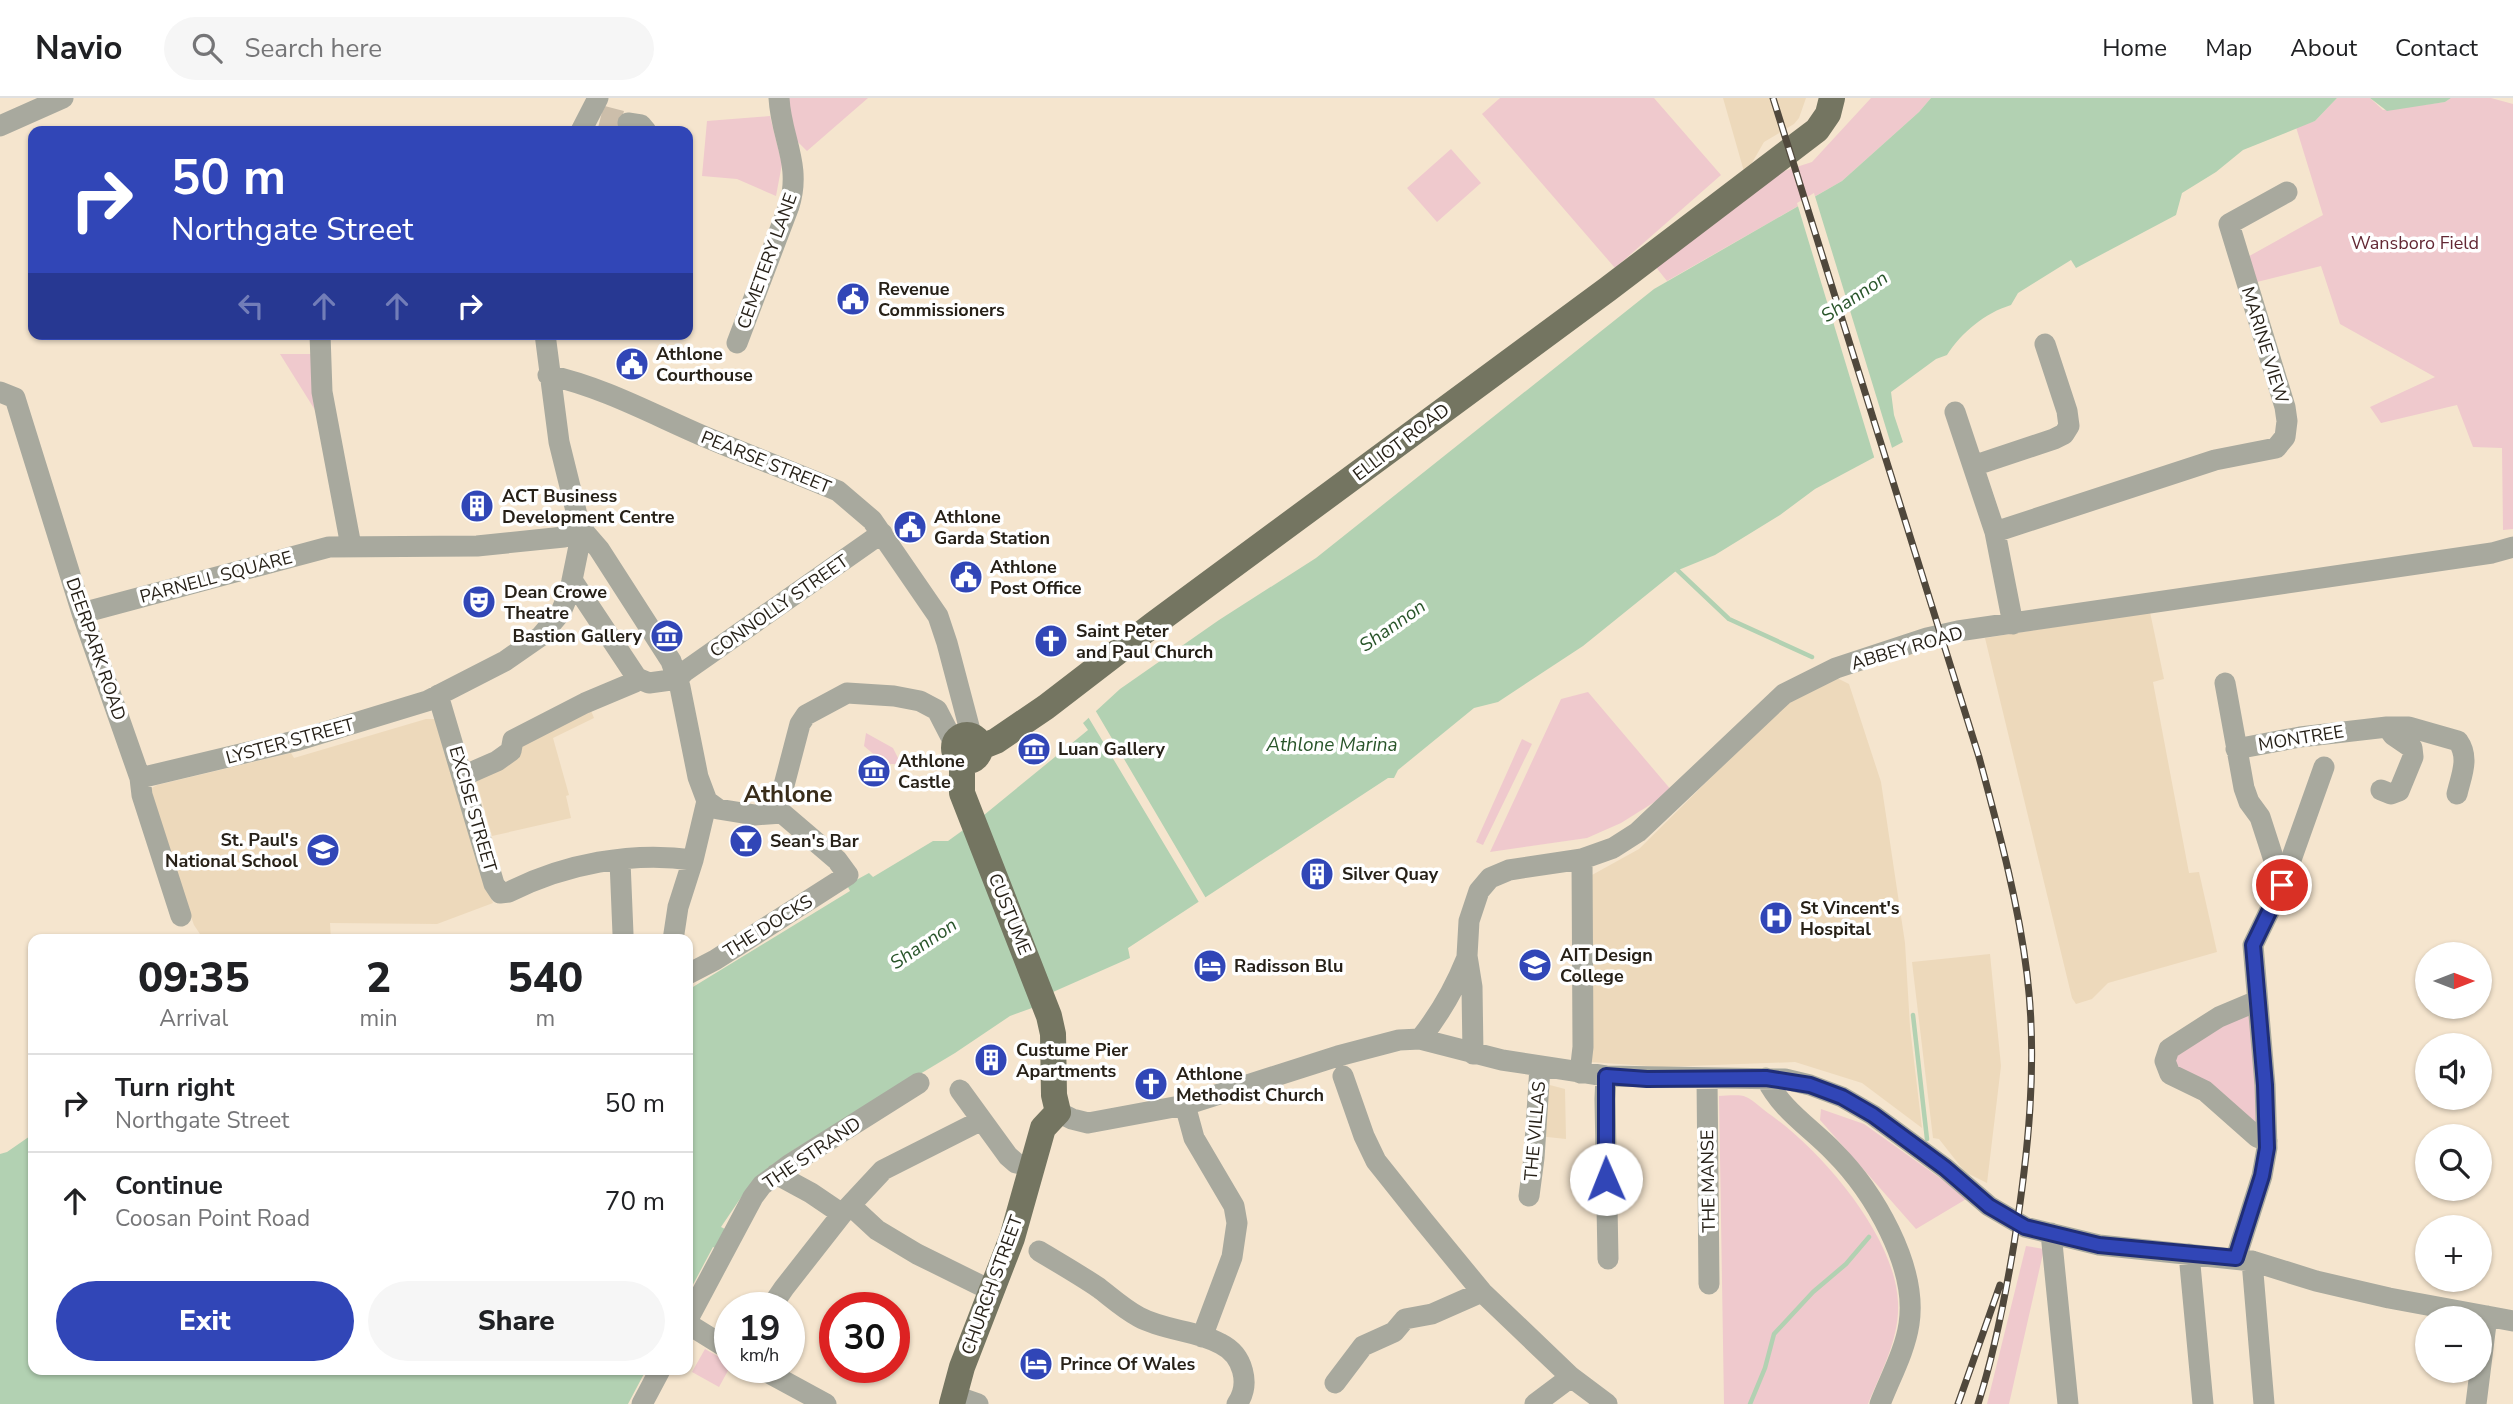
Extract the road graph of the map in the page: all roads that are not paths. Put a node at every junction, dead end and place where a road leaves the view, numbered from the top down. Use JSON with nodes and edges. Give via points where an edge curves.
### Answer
{"nodes":[{"id":1,"x":63,"y":98,"type":"edge"},
{"id":2,"x":779,"y":98,"type":"edge"},
{"id":3,"x":1832,"y":98,"type":"edge"},
{"id":4,"x":0,"y":126,"type":"edge"},
{"id":5,"x":2287,"y":192,"type":"dead end"},
{"id":6,"x":320,"y":340,"type":"edge"},
{"id":7,"x":545,"y":340,"type":"edge"},
{"id":8,"x":737,"y":342,"type":"dead end"},
{"id":9,"x":2045,"y":344,"type":"dead end"},
{"id":10,"x":548,"y":375,"type":"junction"},
{"id":11,"x":0,"y":392,"type":"edge"},
{"id":12,"x":1955,"y":412,"type":"dead end"},
{"id":13,"x":1973,"y":466,"type":"junction"},
{"id":14,"x":583,"y":529,"type":"junction"},
{"id":15,"x":1995,"y":532,"type":"junction"},
{"id":16,"x":882,"y":533,"type":"junction"},
{"id":17,"x":351,"y":546,"type":"junction"},
{"id":18,"x":2513,"y":547,"type":"edge"},
{"id":19,"x":572,"y":580,"type":"junction"},
{"id":20,"x":82,"y":613,"type":"junction"},
{"id":21,"x":2013,"y":624,"type":"junction"},
{"id":22,"x":637,"y":678,"type":"junction"},
{"id":23,"x":678,"y":679,"type":"junction"},
{"id":24,"x":2225,"y":683,"type":"dead end"},
{"id":25,"x":438,"y":695,"type":"junction"},
{"id":26,"x":2377,"y":727,"type":"junction"},
{"id":27,"x":967,"y":746,"type":"junction"},
{"id":28,"x":2236,"y":750,"type":"junction"},
{"id":29,"x":2324,"y":767,"type":"dead end"},
{"id":30,"x":463,"y":776,"type":"junction"},
{"id":31,"x":140,"y":778,"type":"junction"},
{"id":32,"x":2381,"y":790,"type":"dead end"},
{"id":33,"x":2457,"y":794,"type":"dead end"},
{"id":34,"x":707,"y":801,"type":"junction"},
{"id":35,"x":777,"y":811,"type":"junction"},
{"id":36,"x":1581,"y":859,"type":"junction"},
{"id":37,"x":693,"y":860,"type":"junction"},
{"id":38,"x":620,"y":861,"type":"junction"},
{"id":39,"x":2282,"y":885,"type":"junction"},
{"id":40,"x":181,"y":916,"type":"dead end"},
{"id":41,"x":623,"y":934,"type":"dead end"},
{"id":42,"x":674,"y":934,"type":"edge"},
{"id":43,"x":1467,"y":956,"type":"junction"},
{"id":44,"x":693,"y":971,"type":"edge"},
{"id":45,"x":2257,"y":1001,"type":"junction"},
{"id":46,"x":1420,"y":1039,"type":"junction"},
{"id":47,"x":1473,"y":1054,"type":"junction"},
{"id":48,"x":1540,"y":1067,"type":"junction"},
{"id":49,"x":1580,"y":1073,"type":"junction"},
{"id":50,"x":1343,"y":1076,"type":"dead end"},
{"id":51,"x":1606,"y":1076,"type":"junction"},
{"id":52,"x":1707,"y":1077,"type":"junction"},
{"id":53,"x":1766,"y":1078,"type":"junction"},
{"id":54,"x":919,"y":1083,"type":"dead end"},
{"id":55,"x":960,"y":1090,"type":"dead end"},
{"id":56,"x":1185,"y":1105,"type":"junction"},
{"id":57,"x":1058,"y":1112,"type":"junction"},
{"id":58,"x":982,"y":1120,"type":"junction"},
{"id":59,"x":2267,"y":1141,"type":"junction"},
{"id":60,"x":1032,"y":1166,"type":"junction"},
{"id":61,"x":776,"y":1174,"type":"junction"},
{"id":62,"x":1529,"y":1196,"type":"dead end"},
{"id":63,"x":847,"y":1210,"type":"junction"},
{"id":64,"x":2051,"y":1233,"type":"junction"},
{"id":65,"x":1039,"y":1251,"type":"dead end"},
{"id":66,"x":2189,"y":1254,"type":"junction"},
{"id":67,"x":1608,"y":1259,"type":"dead end"},
{"id":68,"x":2244,"y":1259,"type":"junction"},
{"id":69,"x":1709,"y":1284,"type":"dead end"},
{"id":70,"x":992,"y":1291,"type":"junction"},
{"id":71,"x":781,"y":1292,"type":"edge"},
{"id":72,"x":1482,"y":1292,"type":"junction"},
{"id":73,"x":2427,"y":1306,"type":"edge"},
{"id":74,"x":693,"y":1310,"type":"edge"},
{"id":75,"x":2492,"y":1317,"type":"edge"},
{"id":76,"x":2513,"y":1321,"type":"edge"},
{"id":77,"x":693,"y":1327,"type":"edge"},
{"id":78,"x":1202,"y":1337,"type":"junction"},
{"id":79,"x":714,"y":1340,"type":"edge"},
{"id":80,"x":657,"y":1375,"type":"edge"},
{"id":81,"x":1571,"y":1377,"type":"junction"},
{"id":82,"x":787,"y":1383,"type":"edge"},
{"id":83,"x":1335,"y":1383,"type":"dead end"},
{"id":84,"x":2479,"y":1383,"type":"edge"},
{"id":85,"x":962,"y":1401,"type":"edge"},
{"id":86,"x":642,"y":1404,"type":"edge"},
{"id":87,"x":826,"y":1404,"type":"edge"},
{"id":88,"x":1237,"y":1404,"type":"edge"},
{"id":89,"x":1535,"y":1404,"type":"edge"},
{"id":90,"x":1607,"y":1404,"type":"edge"},
{"id":91,"x":1880,"y":1404,"type":"edge"},
{"id":92,"x":2068,"y":1404,"type":"edge"},
{"id":93,"x":2203,"y":1404,"type":"edge"},
{"id":94,"x":2264,"y":1404,"type":"edge"},
{"id":95,"x":2476,"y":1404,"type":"edge"}],
"edges":[{"from":1,"to":4,"type":"street"},
{"from":2,"to":8,"type":"street","name":"CEMETERY LANE","via":[[794,186]]},
{"from":3,"to":27,"type":"main road","name":"ELLIOT ROAD","via":[[1816,131],[1608,289],[1046,707],[996,741]]},
{"from":5,"to":15,"type":"street","name":"MARINE VIEW","via":[[2229,224],[2285,407],[2283,442],[2272,450],[2215,460]]},
{"from":6,"to":17,"type":"street","via":[[322,392]]},
{"from":7,"to":10,"type":"street"},
{"from":9,"to":13,"type":"street","via":[[2069,420],[2067,430],[2054,439]]},
{"from":10,"to":14,"type":"street","via":[[559,442]]},
{"from":10,"to":16,"type":"street","name":"PEARSE STREET","via":[[575,381],[838,491]]},
{"from":11,"to":20,"type":"street","name":"DEERPARK ROAD","via":[[15,398]]},
{"from":12,"to":13,"type":"street"},
{"from":13,"to":15,"type":"street"},
{"from":14,"to":17,"type":"street","name":"PARNELL SQUARE","via":[[564,537],[530,541],[431,548]]},
{"from":14,"to":19,"type":"street","name":"LYSTER STREET"},
{"from":14,"to":23,"type":"street","via":[[666,652]]},
{"from":15,"to":21,"type":"street"},
{"from":16,"to":23,"type":"street","name":"CONNOLLY STREET"},
{"from":16,"to":27,"type":"street","name":"PEARSE STREET","via":[[938,616]]},
{"from":17,"to":20,"type":"street","name":"PARNELL SQUARE","via":[[252,566]]},
{"from":18,"to":21,"type":"street","name":"ABBEY ROAD"},
{"from":19,"to":22,"type":"street"},
{"from":19,"to":25,"type":"street","name":"LYSTER STREET","via":[[561,612],[541,636],[505,661]]},
{"from":20,"to":31,"type":"street","name":"DEERPARK ROAD"},
{"from":21,"to":36,"type":"street","name":"ABBEY ROAD","via":[[1927,638],[1836,668],[1784,694],[1638,832],[1613,848]]},
{"from":22,"to":23,"type":"street","via":[[649,682]]},
{"from":22,"to":30,"type":"street","via":[[513,740],[511,751]]},
{"from":23,"to":34,"type":"street","via":[[689,742]]},
{"from":24,"to":28,"type":"street","name":"MONTREE"},
{"from":25,"to":30,"type":"street","name":"EXCISE STREET"},
{"from":25,"to":31,"type":"street","name":"LYSTER STREET","via":[[299,740]]},
{"from":26,"to":28,"type":"street","name":"MONTREE"},
{"from":26,"to":32,"type":"street","via":[[2412,748],[2413,757],[2399,791]]},
{"from":26,"to":33,"type":"street","name":"MONTREE","via":[[2409,727],[2458,741],[2465,762]]},
{"from":27,"to":35,"type":"street","via":[[930,705],[894,696],[847,693],[800,724]]},
{"from":27,"to":57,"type":"main road","name":"CUSTUME","via":[[962,793],[1049,1016]]},
{"from":28,"to":39,"type":"street","name":"MONTREE","via":[[2246,797],[2260,817]]},
{"from":29,"to":39,"type":"street","name":"MONTREE"},
{"from":30,"to":38,"type":"street","name":"EXCISE STREET","via":[[500,893],[580,865]]},
{"from":31,"to":40,"type":"street","name":"DEERPARK ROAD"},
{"from":34,"to":35,"type":"street","via":[[718,809],[755,815]]},
{"from":34,"to":37,"type":"street"},
{"from":35,"to":44,"type":"street","name":"THE DOCKS","via":[[824,848],[848,875]]},
{"from":36,"to":43,"type":"street","name":"ABBEY ROAD","via":[[1509,870],[1490,878],[1474,902]]},
{"from":36,"to":49,"type":"street"},
{"from":37,"to":38,"type":"street","name":"EXCISE STREET"},
{"from":37,"to":42,"type":"street"},
{"from":38,"to":41,"type":"street"},
{"from":39,"to":45,"type":"street","name":"MONTREE","via":[[2253,945]]},
{"from":43,"to":46,"type":"street","name":"ABBEY ROAD","via":[[1455,988]]},
{"from":43,"to":47,"type":"street","name":"ABBEY ROAD"},
{"from":45,"to":59,"type":"street","name":"MONTREE"},
{"from":45,"to":59,"type":"street","via":[[2219,1017],[2169,1049],[2165,1061],[2170,1074],[2205,1091]]},
{"from":46,"to":47,"type":"street"},
{"from":46,"to":56,"type":"street","via":[[1378,1044]]},
{"from":47,"to":48,"type":"street"},
{"from":48,"to":49,"type":"street"},
{"from":48,"to":62,"type":"street","name":"THE VILLAS"},
{"from":49,"to":51,"type":"street"},
{"from":50,"to":72,"type":"street","via":[[1376,1161]]},
{"from":51,"to":52,"type":"street"},
{"from":51,"to":67,"type":"street"},
{"from":52,"to":53,"type":"street"},
{"from":52,"to":69,"type":"street","name":"THE MANSE"},
{"from":53,"to":64,"type":"street","via":[[1810,1085],[1842,1097],[1945,1168],[1989,1206],[2023,1226]]},
{"from":53,"to":91,"type":"street","via":[[1774,1096],[1851,1171],[1882,1216],[1900,1258],[1910,1302],[1909,1325]]},
{"from":54,"to":61,"type":"street","name":"THE STRAND"},
{"from":55,"to":58,"type":"street"},
{"from":56,"to":57,"type":"street","via":[[1088,1123]]},
{"from":56,"to":78,"type":"street","via":[[1194,1138],[1234,1206],[1237,1223],[1232,1258]]},
{"from":57,"to":60,"type":"main road","name":"CHURCH STREET","via":[[1043,1128]]},
{"from":58,"to":60,"type":"street","via":[[1008,1156]]},
{"from":58,"to":63,"type":"street","via":[[887,1168]]},
{"from":59,"to":68,"type":"street","name":"MONTREE"},
{"from":60,"to":70,"type":"main road","name":"CHURCH STREET","via":[[1015,1239]]},
{"from":61,"to":63,"type":"street"},
{"from":61,"to":74,"type":"street","name":"THE STRAND","via":[[753,1197]]},
{"from":63,"to":70,"type":"street","via":[[907,1248]]},
{"from":63,"to":71,"type":"street"},
{"from":64,"to":66,"type":"street","via":[[2099,1245]]},
{"from":64,"to":92,"type":"street"},
{"from":65,"to":78,"type":"street","via":[[1137,1317]]},
{"from":66,"to":68,"type":"street"},
{"from":66,"to":93,"type":"street"},
{"from":68,"to":73,"type":"street"},
{"from":68,"to":94,"type":"street"},
{"from":70,"to":85,"type":"main road","name":"CHURCH STREET","via":[[962,1367]]},
{"from":72,"to":81,"type":"street"},
{"from":72,"to":83,"type":"street","via":[[1432,1314],[1405,1319],[1394,1332],[1363,1346]]},
{"from":75,"to":76,"type":"street"},
{"from":77,"to":79,"type":"street"},
{"from":78,"to":88,"type":"street","via":[[1222,1344],[1238,1359],[1245,1386]]},
{"from":80,"to":86,"type":"street"},
{"from":81,"to":89,"type":"street"},
{"from":81,"to":90,"type":"street"},
{"from":82,"to":87,"type":"street"},
{"from":84,"to":95,"type":"street"}]}
